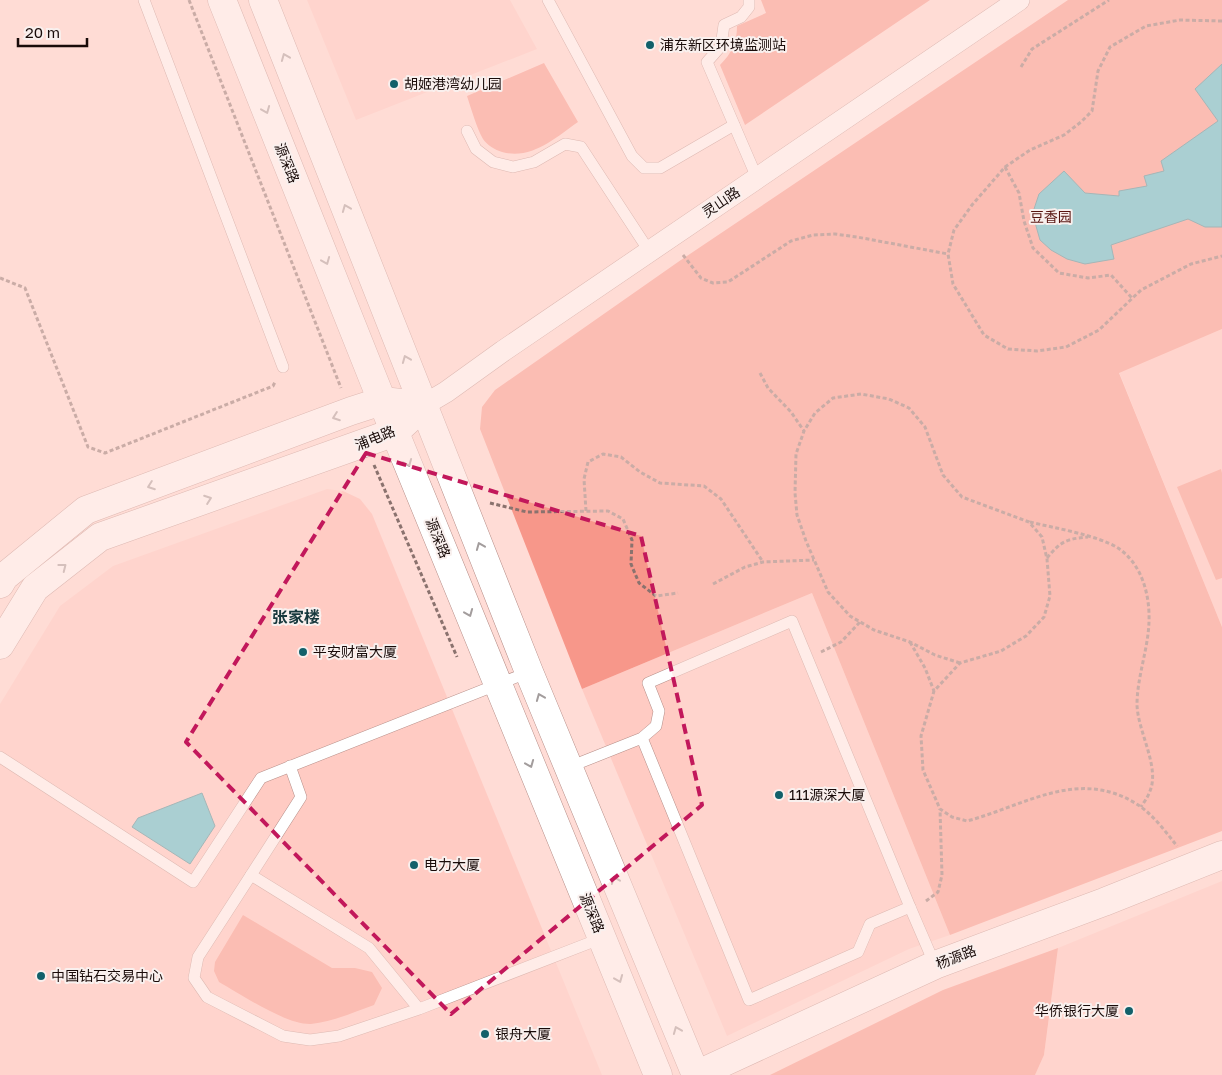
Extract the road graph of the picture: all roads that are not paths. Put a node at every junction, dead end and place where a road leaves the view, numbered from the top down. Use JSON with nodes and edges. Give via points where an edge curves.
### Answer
{"nodes":[{"id":1,"x":144,"y":0,"type":"edge"},
{"id":2,"x":222,"y":0,"type":"edge"},
{"id":3,"x":262,"y":0,"type":"edge"},
{"id":4,"x":548,"y":0,"type":"edge"},
{"id":5,"x":749,"y":0,"type":"edge"},
{"id":6,"x":1019,"y":0,"type":"edge"},
{"id":7,"x":734,"y":125,"type":"junction"},
{"id":8,"x":468,"y":131,"type":"dead end"},
{"id":9,"x":757,"y":178,"type":"junction"},
{"id":10,"x":650,"y":251,"type":"junction"},
{"id":11,"x":283,"y":367,"type":"road end"},
{"id":12,"x":382,"y":402,"type":"junction"},
{"id":13,"x":424,"y":404,"type":"junction"},
{"id":14,"x":395,"y":432,"type":"junction"},
{"id":15,"x":1,"y":578,"type":"edge"},
{"id":16,"x":35,"y":588,"type":"junction"},
{"id":17,"x":0,"y":645,"type":"edge"},
{"id":18,"x":529,"y":672,"type":"junction"},
{"id":19,"x":498,"y":684,"type":"junction"},
{"id":20,"x":642,"y":738,"type":"junction"},
{"id":21,"x":0,"y":757,"type":"edge"},
{"id":22,"x":290,"y":766,"type":"junction"},
{"id":23,"x":568,"y":767,"type":"junction"},
{"id":24,"x":1222,"y":854,"type":"edge"},
{"id":25,"x":251,"y":875,"type":"junction"},
{"id":26,"x":910,"y":907,"type":"junction"},
{"id":27,"x":602,"y":938,"type":"junction"},
{"id":28,"x":934,"y":965,"type":"junction"},
{"id":29,"x":419,"y":1009,"type":"junction"},
{"id":30,"x":658,"y":1075,"type":"edge"},
{"id":31,"x":696,"y":1075,"type":"edge"}],
"edges":[{"from":1,"to":11,"type":"lane"},
{"from":2,"to":12,"type":"main road","name":"源深路","one_way":true},
{"from":13,"to":3,"type":"main road","one_way":true},
{"from":4,"to":7,"type":"lane","via":[[632,156],[644,168],[660,168]]},
{"from":5,"to":7,"type":"lane","via":[[749,7],[741,16],[724,25],[721,46],[707,62]]},
{"from":6,"to":9,"type":"street","name":"灵山路"},
{"from":7,"to":9,"type":"lane"},
{"from":8,"to":10,"type":"lane","via":[[476,149],[492,162],[513,167],[534,162],[565,144],[581,147]]},
{"from":9,"to":10,"type":"street","name":"灵山路"},
{"from":10,"to":13,"type":"street","name":"灵山路"},
{"from":12,"to":13,"type":"main road","name":"浦电路"},
{"from":12,"to":14,"type":"main road","name":"源深路"},
{"from":12,"to":15,"type":"main road","name":"浦电路","one_way":true,"via":[[86,510]]},
{"from":13,"to":14,"type":"main road","name":"浦电路"},
{"from":18,"to":13,"type":"main road","one_way":true},
{"from":16,"to":14,"type":"main road","name":"浦电路","one_way":true,"via":[[100,537]]},
{"from":14,"to":19,"type":"main road","name":"源深路","one_way":true},
{"from":15,"to":16,"type":"street"},
{"from":16,"to":17,"type":"main road","name":"浦电路"},
{"from":18,"to":19,"type":"lane"},
{"from":23,"to":18,"type":"main road","one_way":true},
{"from":19,"to":22,"type":"lane"},
{"from":19,"to":27,"type":"main road","name":"源深路","one_way":true},
{"from":20,"to":23,"type":"lane"},
{"from":20,"to":26,"type":"lane","via":[[749,1000],[858,952],[870,924]]},
{"from":20,"to":26,"type":"lane","via":[[656,726],[659,710],[648,682],[792,621]]},
{"from":21,"to":22,"type":"lane","via":[[193,882],[261,778]]},
{"from":22,"to":25,"type":"lane","via":[[301,797]]},
{"from":31,"to":23,"type":"main road","one_way":true},
{"from":24,"to":28,"type":"main road","name":"杨源路"},
{"from":25,"to":29,"type":"lane","via":[[369,948]]},
{"from":25,"to":29,"type":"lane","via":[[198,957],[194,978],[207,997],[283,1036],[310,1040],[339,1036]]},
{"from":26,"to":28,"type":"lane"},
{"from":27,"to":29,"type":"lane"},
{"from":27,"to":30,"type":"main road","name":"源深路","one_way":true},
{"from":28,"to":31,"type":"main road","name":"杨源路"}]}
